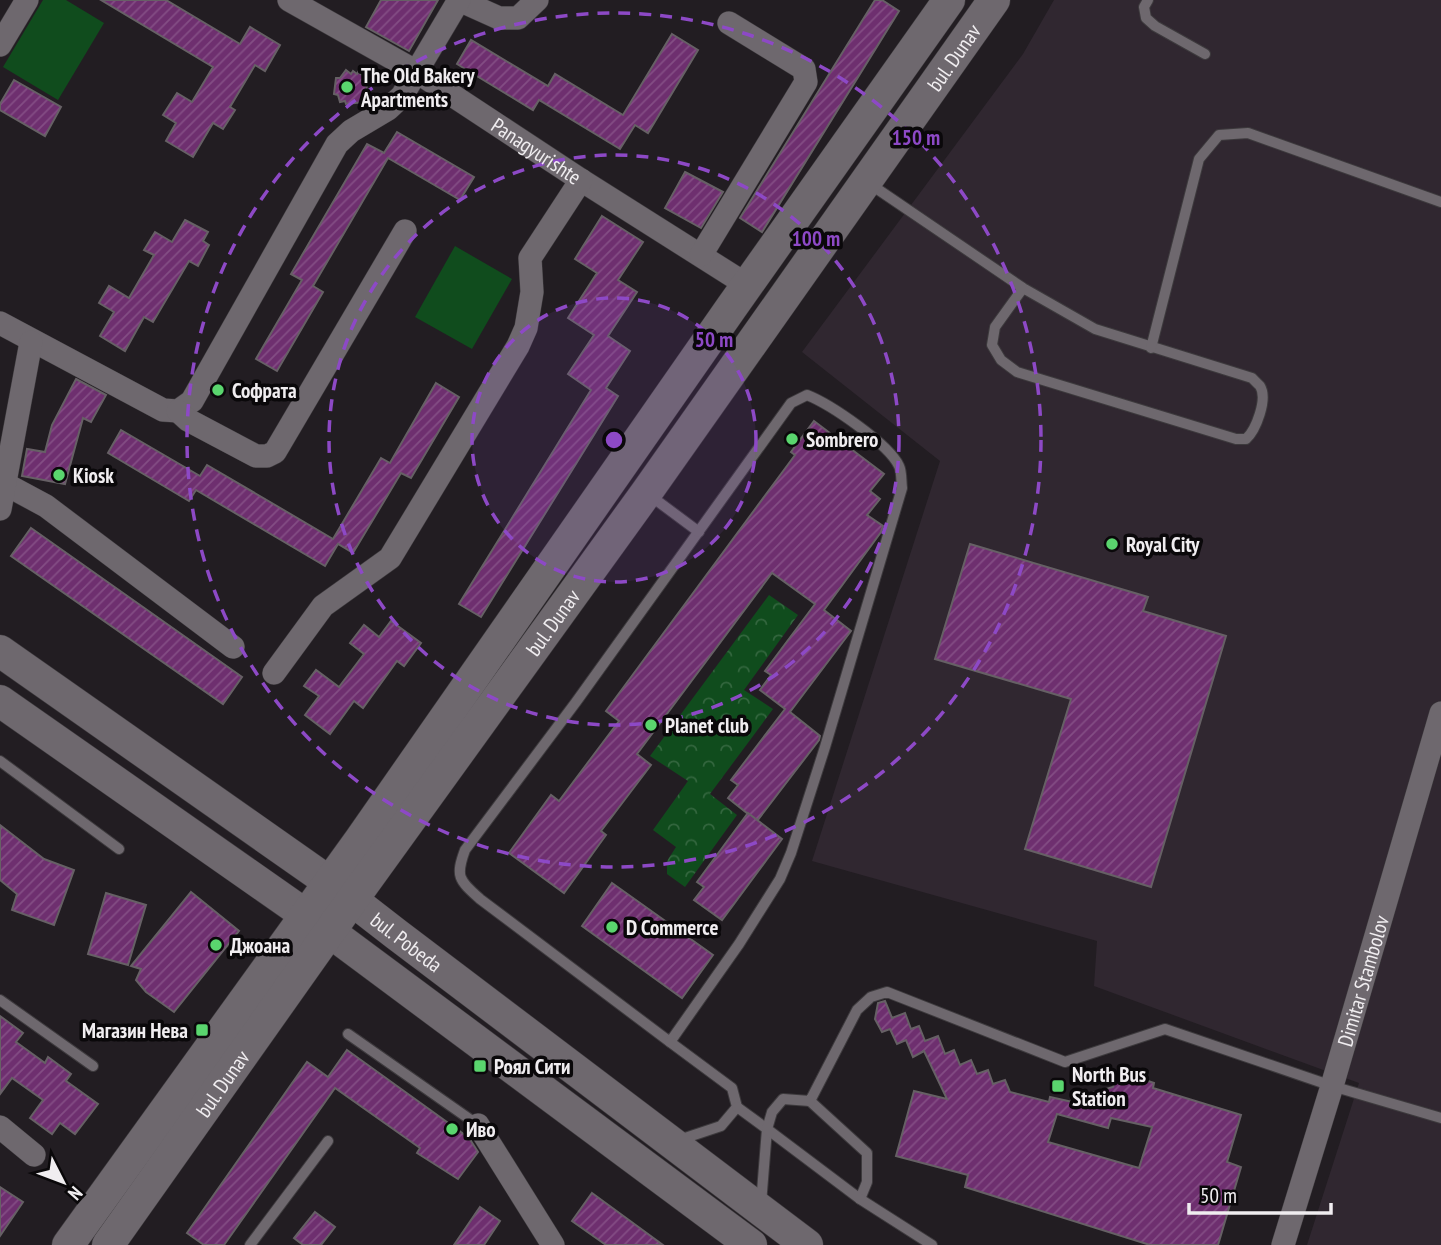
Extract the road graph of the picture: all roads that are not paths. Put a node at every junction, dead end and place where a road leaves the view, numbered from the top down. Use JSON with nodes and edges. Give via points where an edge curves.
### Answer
{"nodes":[{"id":1,"x":27,"y":0,"type":"edge"},
{"id":2,"x":289,"y":0,"type":"edge"},
{"id":3,"x":459,"y":0,"type":"edge"},
{"id":4,"x":537,"y":0,"type":"edge"},
{"id":5,"x":949,"y":0,"type":"edge"},
{"id":6,"x":994,"y":0,"type":"edge"},
{"id":7,"x":1148,"y":0,"type":"edge"},
{"id":8,"x":729,"y":23,"type":"dead end"},
{"id":9,"x":0,"y":44,"type":"edge"},
{"id":10,"x":1205,"y":54,"type":"dead end"},
{"id":11,"x":417,"y":72,"type":"junction"},
{"id":12,"x":581,"y":180,"type":"junction"},
{"id":13,"x":865,"y":181,"type":"junction"},
{"id":14,"x":1441,"y":202,"type":"edge"},
{"id":15,"x":405,"y":231,"type":"dead end"},
{"id":16,"x":701,"y":255,"type":"junction"},
{"id":17,"x":747,"y":285,"type":"junction"},
{"id":18,"x":1023,"y":288,"type":"junction"},
{"id":19,"x":0,"y":323,"type":"edge"},
{"id":20,"x":31,"y":342,"type":"junction"},
{"id":21,"x":1151,"y":348,"type":"junction"},
{"id":22,"x":178,"y":411,"type":"junction"},
{"id":23,"x":5,"y":484,"type":"junction"},
{"id":24,"x":646,"y":493,"type":"junction"},
{"id":25,"x":0,"y":509,"type":"edge"},
{"id":26,"x":699,"y":532,"type":"junction"},
{"id":27,"x":233,"y":647,"type":"dead end"},
{"id":28,"x":0,"y":651,"type":"edge"},
{"id":29,"x":274,"y":673,"type":"dead end"},
{"id":30,"x":0,"y":701,"type":"edge"},
{"id":31,"x":1441,"y":713,"type":"edge"},
{"id":32,"x":0,"y":761,"type":"edge"},
{"id":33,"x":119,"y":849,"type":"dead end"},
{"id":34,"x":341,"y":891,"type":"junction"},
{"id":35,"x":318,"y":923,"type":"junction"},
{"id":36,"x":0,"y":1000,"type":"edge"},
{"id":37,"x":348,"y":1034,"type":"dead end"},
{"id":38,"x":670,"y":1042,"type":"junction"},
{"id":39,"x":93,"y":1066,"type":"dead end"},
{"id":40,"x":1332,"y":1086,"type":"junction"},
{"id":41,"x":810,"y":1101,"type":"junction"},
{"id":42,"x":737,"y":1107,"type":"junction"},
{"id":43,"x":1441,"y":1118,"type":"edge"},
{"id":44,"x":478,"y":1125,"type":"joint"},
{"id":45,"x":0,"y":1127,"type":"edge"},
{"id":46,"x":767,"y":1129,"type":"junction"},
{"id":47,"x":328,"y":1140,"type":"dead end"},
{"id":48,"x":672,"y":1142,"type":"junction"},
{"id":49,"x":34,"y":1155,"type":"dead end"},
{"id":50,"x":860,"y":1199,"type":"junction"},
{"id":51,"x":761,"y":1212,"type":"junction"},
{"id":52,"x":68,"y":1245,"type":"edge"},
{"id":53,"x":108,"y":1245,"type":"edge"},
{"id":54,"x":250,"y":1245,"type":"edge"},
{"id":55,"x":553,"y":1245,"type":"edge"},
{"id":56,"x":751,"y":1245,"type":"edge"},
{"id":57,"x":807,"y":1245,"type":"edge"},
{"id":58,"x":932,"y":1245,"type":"edge"},
{"id":59,"x":1283,"y":1245,"type":"edge"}],
"edges":[{"from":1,"to":9,"type":"street"},
{"from":2,"to":11,"type":"street","name":"Panagyurishte"},
{"from":3,"to":4,"type":"street","via":[[499,18],[518,18]]},
{"from":3,"to":11,"type":"street"},
{"from":5,"to":17,"type":"main road","name":"bul. Dunav"},
{"from":6,"to":13,"type":"main road","name":"bul. Dunav"},
{"from":7,"to":10,"type":"lane","via":[[1146,18]]},
{"from":8,"to":16,"type":"street","via":[[804,69],[806,82]]},
{"from":11,"to":12,"type":"street","name":"Panagyurishte"},
{"from":11,"to":22,"type":"street","via":[[402,96],[337,144],[192,401]]},
{"from":12,"to":16,"type":"street","name":"Panagyurishte"},
{"from":12,"to":29,"type":"street","via":[[530,258],[532,292],[518,346],[390,558],[323,606]]},
{"from":13,"to":18,"type":"lane"},
{"from":13,"to":24,"type":"main road","name":"bul. Dunav"},
{"from":14,"to":21,"type":"lane","via":[[1248,133],[1219,135],[1199,159]]},
{"from":15,"to":22,"type":"street","via":[[275,452],[256,456]]},
{"from":16,"to":17,"type":"street","name":"Panagyurishte"},
{"from":17,"to":34,"type":"main road","name":"bul. Dunav"},
{"from":18,"to":21,"type":"lane","via":[[1095,329]]},
{"from":18,"to":21,"type":"lane","via":[[995,327],[992,345],[1001,360],[1017,372],[1236,439],[1246,439],[1252,433],[1264,396],[1252,379]]},
{"from":19,"to":20,"type":"street"},
{"from":20,"to":22,"type":"street","via":[[163,410]]},
{"from":20,"to":23,"type":"street"},
{"from":23,"to":25,"type":"street"},
{"from":23,"to":27,"type":"street","via":[[46,506]]},
{"from":24,"to":26,"type":"lane"},
{"from":24,"to":34,"type":"main road","name":"bul. Dunav"},
{"from":26,"to":38,"type":"lane","via":[[465,850],[458,869],[462,883],[480,899]]},
{"from":26,"to":38,"type":"lane","via":[[791,403],[807,395],[824,402],[888,450],[900,468],[902,488],[791,853],[739,944]]},
{"from":28,"to":34,"type":"main road","name":"bul. Pobeda"},
{"from":30,"to":35,"type":"main road","name":"bul. Pobeda"},
{"from":31,"to":40,"type":"street","name":"Dimitar Stambolov"},
{"from":32,"to":33,"type":"lane"},
{"from":34,"to":35,"type":"main road","name":"bul. Dunav"},
{"from":34,"to":48,"type":"main road","name":"bul. Pobeda"},
{"from":35,"to":52,"type":"main road","name":"bul. Dunav"},
{"from":35,"to":53,"type":"main road","name":"bul. Dunav"},
{"from":35,"to":56,"type":"main road","name":"bul. Pobeda"},
{"from":36,"to":39,"type":"lane"},
{"from":37,"to":44,"type":"lane"},
{"from":38,"to":42,"type":"lane","via":[[732,1088]]},
{"from":40,"to":41,"type":"lane","via":[[1165,1029],[1065,1062],[887,992],[871,997],[858,1010]]},
{"from":40,"to":43,"type":"lane"},
{"from":40,"to":59,"type":"street","name":"Dimitar Stambolov"},
{"from":41,"to":46,"type":"lane","via":[[783,1099],[772,1112]]},
{"from":41,"to":50,"type":"lane","via":[[867,1153],[867,1182]]},
{"from":42,"to":46,"type":"lane"},
{"from":42,"to":48,"type":"lane","via":[[721,1126]]},
{"from":44,"to":55,"type":"street"},
{"from":45,"to":49,"type":"street"},
{"from":46,"to":50,"type":"lane"},
{"from":46,"to":51,"type":"lane"},
{"from":47,"to":54,"type":"lane"},
{"from":48,"to":51,"type":"main road","name":"bul. Pobeda"},
{"from":50,"to":58,"type":"lane"},
{"from":51,"to":57,"type":"main road","name":"bul. Pobeda"}]}
